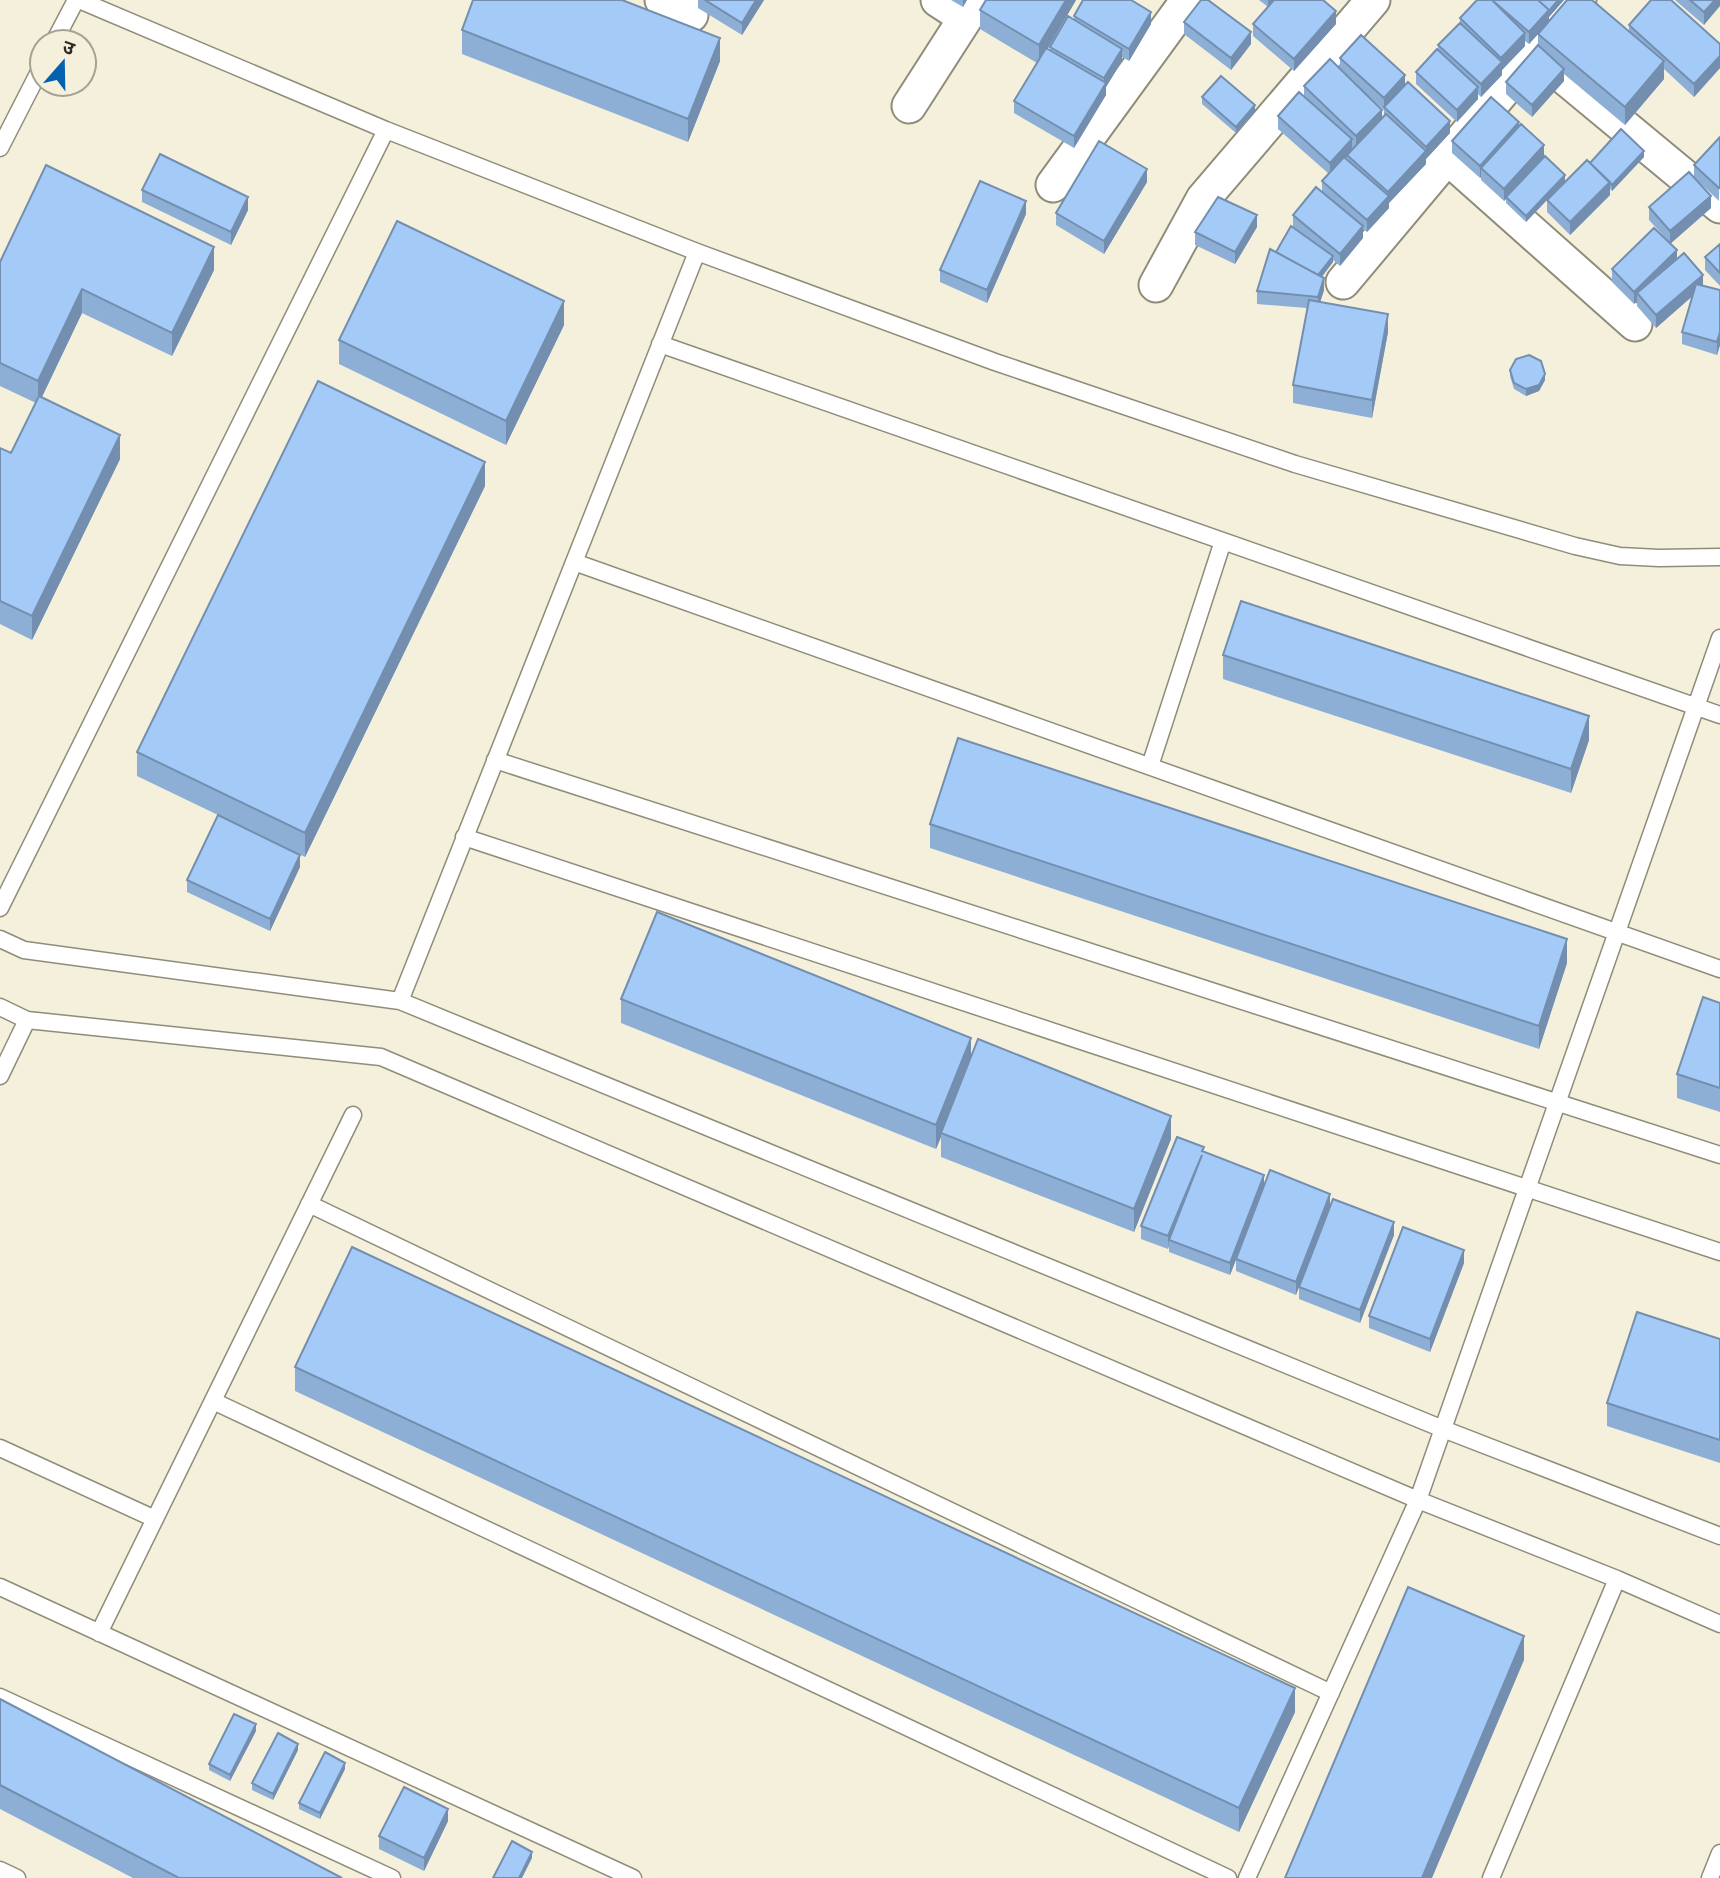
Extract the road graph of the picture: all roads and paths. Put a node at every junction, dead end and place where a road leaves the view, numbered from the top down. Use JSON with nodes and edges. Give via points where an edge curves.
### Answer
{"nodes":[{"id":1,"x":77,"y":0,"type":"edge"},
{"id":2,"x":1188,"y":0,"type":"edge"},
{"id":3,"x":1373,"y":0,"type":"edge"},
{"id":4,"x":1579,"y":0,"type":"edge"},
{"id":5,"x":960,"y":6,"type":"edge"},
{"id":6,"x":62,"y":28,"type":"edge"},
{"id":7,"x":1534,"y":52,"type":"junction"},
{"id":8,"x":28,"y":93,"type":"edge"},
{"id":9,"x":909,"y":106,"type":"dead end"},
{"id":10,"x":386,"y":130,"type":"junction"},
{"id":11,"x":0,"y":148,"type":"edge"},
{"id":12,"x":1447,"y":157,"type":"junction"},
{"id":13,"x":1054,"y":185,"type":"dead end"},
{"id":14,"x":1720,"y":206,"type":"edge"},
{"id":15,"x":697,"y":252,"type":"junction"},
{"id":16,"x":1343,"y":282,"type":"dead end"},
{"id":17,"x":1156,"y":285,"type":"dead end"},
{"id":18,"x":1635,"y":324,"type":"dead end"},
{"id":19,"x":660,"y":344,"type":"junction"},
{"id":20,"x":1223,"y":541,"type":"junction"},
{"id":21,"x":1720,"y":557,"type":"edge"},
{"id":22,"x":574,"y":562,"type":"junction"},
{"id":23,"x":1720,"y":638,"type":"edge"},
{"id":24,"x":1697,"y":707,"type":"junction"},
{"id":25,"x":1720,"y":715,"type":"edge"},
{"id":26,"x":495,"y":760,"type":"junction"},
{"id":27,"x":1150,"y":766,"type":"junction"},
{"id":28,"x":464,"y":837,"type":"junction"},
{"id":29,"x":0,"y":908,"type":"edge"},
{"id":30,"x":1618,"y":933,"type":"junction"},
{"id":31,"x":0,"y":939,"type":"edge"},
{"id":32,"x":1720,"y":969,"type":"edge"},
{"id":33,"x":400,"y":1001,"type":"junction"},
{"id":34,"x":0,"y":1007,"type":"edge"},
{"id":35,"x":27,"y":1020,"type":"junction"},
{"id":36,"x":0,"y":1076,"type":"edge"},
{"id":37,"x":1558,"y":1104,"type":"junction"},
{"id":38,"x":352,"y":1115,"type":"dead end"},
{"id":39,"x":1720,"y":1155,"type":"edge"},
{"id":40,"x":1528,"y":1189,"type":"junction"},
{"id":41,"x":309,"y":1204,"type":"junction"},
{"id":42,"x":1720,"y":1252,"type":"edge"},
{"id":43,"x":213,"y":1401,"type":"junction"},
{"id":44,"x":1443,"y":1429,"type":"junction"},
{"id":45,"x":0,"y":1448,"type":"edge"},
{"id":46,"x":1418,"y":1500,"type":"junction"},
{"id":47,"x":155,"y":1519,"type":"junction"},
{"id":48,"x":1720,"y":1536,"type":"edge"},
{"id":49,"x":1618,"y":1579,"type":"junction"},
{"id":50,"x":0,"y":1587,"type":"edge"},
{"id":51,"x":1720,"y":1624,"type":"edge"},
{"id":52,"x":99,"y":1633,"type":"junction"},
{"id":53,"x":1331,"y":1693,"type":"junction"},
{"id":54,"x":0,"y":1697,"type":"edge"},
{"id":55,"x":1720,"y":1853,"type":"edge"},
{"id":56,"x":0,"y":1870,"type":"edge"},
{"id":57,"x":18,"y":1878,"type":"edge"},
{"id":58,"x":392,"y":1878,"type":"edge"},
{"id":59,"x":633,"y":1878,"type":"edge"},
{"id":60,"x":1228,"y":1878,"type":"edge"},
{"id":61,"x":1247,"y":1878,"type":"edge"},
{"id":62,"x":1491,"y":1878,"type":"edge"},
{"id":63,"x":1710,"y":1878,"type":"edge"}],
"edges":[{"from":1,"to":6,"type":"lane"},
{"from":1,"to":10,"type":"lane"},
{"from":2,"to":13,"type":"street"},
{"from":3,"to":17,"type":"street","via":[[1203,199]]},
{"from":4,"to":7,"type":"street"},
{"from":5,"to":9,"type":"street"},
{"from":7,"to":12,"type":"street"},
{"from":7,"to":14,"type":"street"},
{"from":8,"to":11,"type":"lane"},
{"from":10,"to":15,"type":"lane"},
{"from":10,"to":29,"type":"lane"},
{"from":12,"to":16,"type":"street"},
{"from":12,"to":18,"type":"street"},
{"from":15,"to":19,"type":"lane"},
{"from":15,"to":21,"type":"lane","via":[[995,362],[1308,468],[1620,556]]},
{"from":19,"to":20,"type":"lane"},
{"from":19,"to":22,"type":"lane"},
{"from":20,"to":24,"type":"lane"},
{"from":20,"to":27,"type":"lane"},
{"from":22,"to":26,"type":"lane"},
{"from":22,"to":27,"type":"lane"},
{"from":23,"to":24,"type":"lane"},
{"from":24,"to":25,"type":"lane"},
{"from":24,"to":30,"type":"lane"},
{"from":26,"to":28,"type":"lane"},
{"from":26,"to":37,"type":"lane"},
{"from":27,"to":30,"type":"lane"},
{"from":28,"to":33,"type":"lane"},
{"from":28,"to":40,"type":"lane"},
{"from":30,"to":32,"type":"lane"},
{"from":30,"to":37,"type":"lane"},
{"from":31,"to":33,"type":"lane","via":[[24,950]]},
{"from":33,"to":44,"type":"lane"},
{"from":34,"to":35,"type":"lane"},
{"from":35,"to":36,"type":"lane"},
{"from":35,"to":46,"type":"lane","via":[[381,1057]]},
{"from":37,"to":39,"type":"lane"},
{"from":37,"to":40,"type":"lane"},
{"from":38,"to":41,"type":"lane"},
{"from":40,"to":42,"type":"lane"},
{"from":40,"to":44,"type":"lane"},
{"from":41,"to":43,"type":"lane"},
{"from":41,"to":53,"type":"lane"},
{"from":43,"to":47,"type":"lane"},
{"from":43,"to":60,"type":"lane"},
{"from":44,"to":46,"type":"lane"},
{"from":44,"to":48,"type":"lane"},
{"from":45,"to":47,"type":"lane"},
{"from":46,"to":49,"type":"lane"},
{"from":46,"to":53,"type":"lane"},
{"from":47,"to":52,"type":"lane"},
{"from":49,"to":51,"type":"lane"},
{"from":49,"to":62,"type":"lane"},
{"from":50,"to":52,"type":"lane"},
{"from":52,"to":59,"type":"lane"},
{"from":53,"to":61,"type":"lane"},
{"from":54,"to":58,"type":"lane"},
{"from":55,"to":63,"type":"lane"},
{"from":56,"to":57,"type":"lane"}]}
